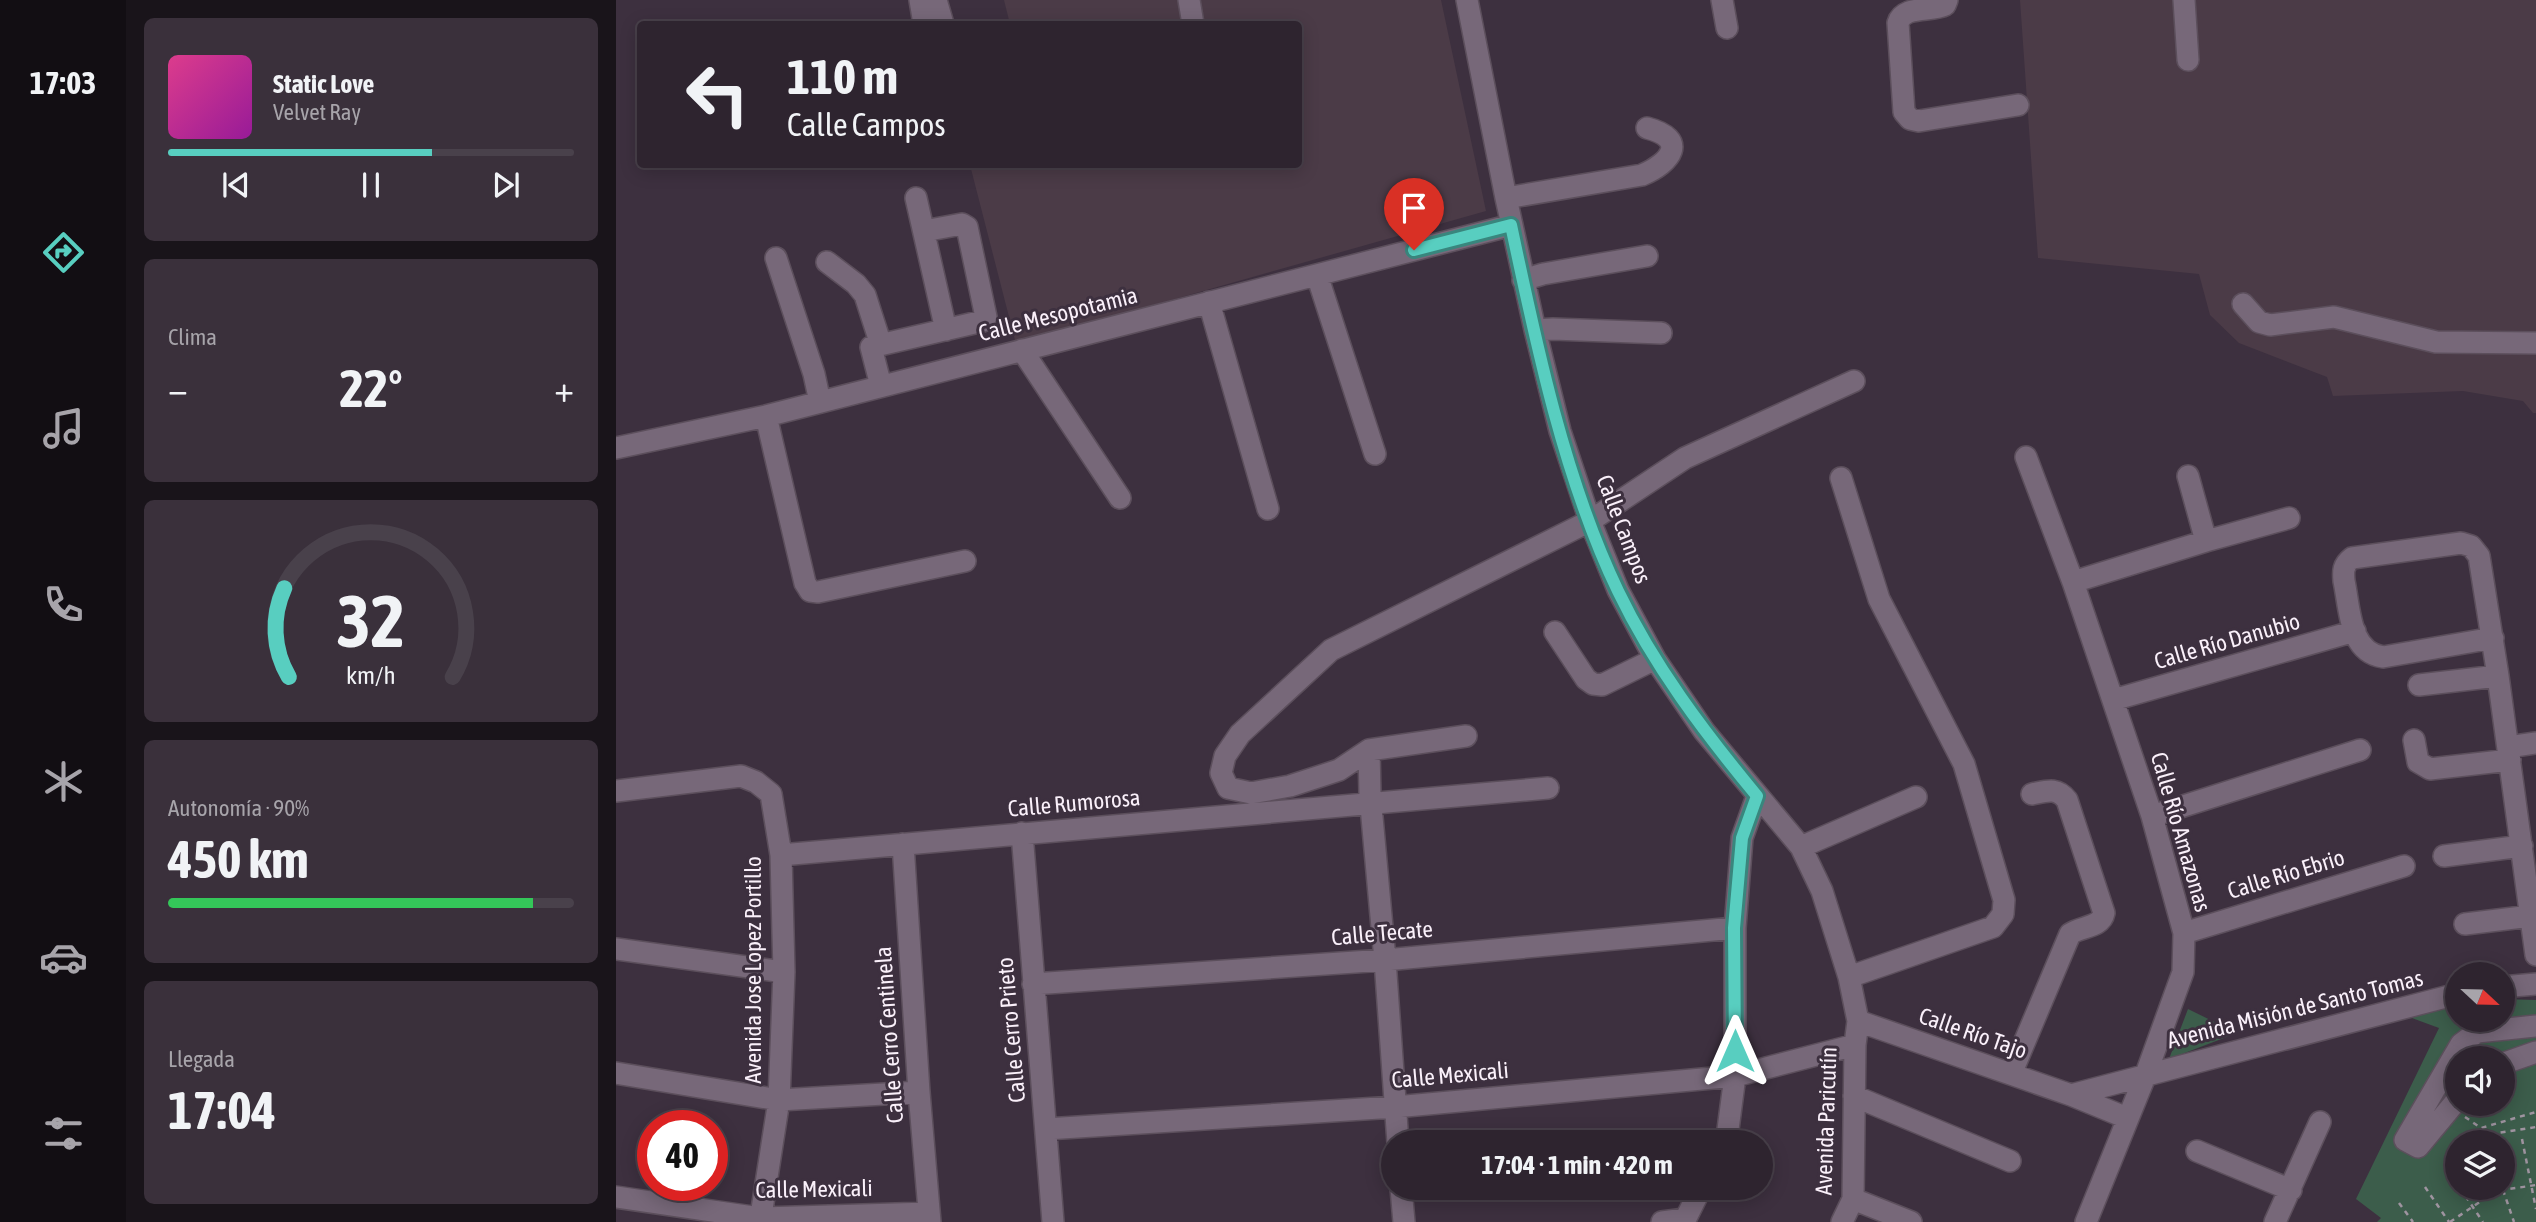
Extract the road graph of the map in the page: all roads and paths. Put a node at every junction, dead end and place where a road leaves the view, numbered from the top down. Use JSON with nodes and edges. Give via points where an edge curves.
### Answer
{"nodes":[{"id":1,"x":920,"y":0,"type":"edge"},
{"id":2,"x":936,"y":0,"type":"edge"},
{"id":3,"x":1189,"y":0,"type":"edge"},
{"id":4,"x":1467,"y":0,"type":"edge"},
{"id":5,"x":1722,"y":0,"type":"edge"},
{"id":6,"x":1947,"y":0,"type":"edge"},
{"id":7,"x":2184,"y":0,"type":"edge"},
{"id":8,"x":924,"y":21,"type":"edge"},
{"id":9,"x":942,"y":21,"type":"edge"},
{"id":10,"x":1193,"y":21,"type":"edge"},
{"id":11,"x":1727,"y":27,"type":"dead end"},
{"id":12,"x":2188,"y":60,"type":"dead end"},
{"id":13,"x":2018,"y":105,"type":"dead end"},
{"id":14,"x":1647,"y":128,"type":"dead end"},
{"id":15,"x":916,"y":198,"type":"dead end"},
{"id":16,"x":1506,"y":198,"type":"junction"},
{"id":17,"x":1511,"y":225,"type":"junction"},
{"id":18,"x":924,"y":231,"type":"junction"},
{"id":19,"x":1647,"y":256,"type":"dead end"},
{"id":20,"x":776,"y":258,"type":"dead end"},
{"id":21,"x":827,"y":262,"type":"dead end"},
{"id":22,"x":1317,"y":275,"type":"junction"},
{"id":23,"x":1523,"y":280,"type":"junction"},
{"id":24,"x":1209,"y":302,"type":"junction"},
{"id":25,"x":2243,"y":304,"type":"dead end"},
{"id":26,"x":946,"y":330,"type":"junction"},
{"id":27,"x":1535,"y":330,"type":"junction"},
{"id":28,"x":1661,"y":333,"type":"dead end"},
{"id":29,"x":2536,"y":343,"type":"edge"},
{"id":30,"x":881,"y":345,"type":"junction"},
{"id":31,"x":1022,"y":350,"type":"junction"},
{"id":32,"x":1854,"y":381,"type":"dead end"},
{"id":33,"x":881,"y":386,"type":"junction"},
{"id":34,"x":820,"y":401,"type":"junction"},
{"id":35,"x":766,"y":415,"type":"junction"},
{"id":36,"x":616,"y":448,"type":"edge"},
{"id":37,"x":1375,"y":454,"type":"dead end"},
{"id":38,"x":2026,"y":457,"type":"dead end"},
{"id":39,"x":2188,"y":476,"type":"dead end"},
{"id":40,"x":1841,"y":478,"type":"dead end"},
{"id":41,"x":1120,"y":498,"type":"dead end"},
{"id":42,"x":1268,"y":509,"type":"dead end"},
{"id":43,"x":2289,"y":518,"type":"dead end"},
{"id":44,"x":1590,"y":521,"type":"junction"},
{"id":45,"x":2206,"y":541,"type":"junction"},
{"id":46,"x":965,"y":561,"type":"dead end"},
{"id":47,"x":2073,"y":582,"type":"junction"},
{"id":48,"x":2355,"y":631,"type":"junction"},
{"id":49,"x":1555,"y":632,"type":"dead end"},
{"id":50,"x":2493,"y":638,"type":"junction"},
{"id":51,"x":1656,"y":659,"type":"junction"},
{"id":52,"x":2498,"y":676,"type":"junction"},
{"id":53,"x":2419,"y":685,"type":"dead end"},
{"id":54,"x":2113,"y":700,"type":"junction"},
{"id":55,"x":1466,"y":736,"type":"dead end"},
{"id":56,"x":2414,"y":740,"type":"dead end"},
{"id":57,"x":2536,"y":743,"type":"edge"},
{"id":58,"x":1369,"y":750,"type":"junction"},
{"id":59,"x":2360,"y":750,"type":"dead end"},
{"id":60,"x":2509,"y":753,"type":"junction"},
{"id":61,"x":1548,"y":788,"type":"dead end"},
{"id":62,"x":616,"y":791,"type":"edge"},
{"id":63,"x":2032,"y":794,"type":"dead end"},
{"id":64,"x":1757,"y":796,"type":"junction"},
{"id":65,"x":1916,"y":797,"type":"dead end"},
{"id":66,"x":1372,"y":805,"type":"junction"},
{"id":67,"x":2152,"y":816,"type":"junction"},
{"id":68,"x":1022,"y":833,"type":"junction"},
{"id":69,"x":903,"y":844,"type":"junction"},
{"id":70,"x":2522,"y":846,"type":"junction"},
{"id":71,"x":1801,"y":847,"type":"junction"},
{"id":72,"x":781,"y":855,"type":"junction"},
{"id":73,"x":2444,"y":856,"type":"dead end"},
{"id":74,"x":2404,"y":866,"type":"dead end"},
{"id":75,"x":2531,"y":916,"type":"junction"},
{"id":76,"x":2465,"y":924,"type":"dead end"},
{"id":77,"x":1734,"y":928,"type":"junction"},
{"id":78,"x":2184,"y":933,"type":"junction"},
{"id":79,"x":616,"y":949,"type":"edge"},
{"id":80,"x":2536,"y":955,"type":"edge"},
{"id":81,"x":1385,"y":960,"type":"junction"},
{"id":82,"x":784,"y":972,"type":"junction"},
{"id":83,"x":1849,"y":977,"type":"junction"},
{"id":84,"x":1032,"y":984,"type":"junction"},
{"id":85,"x":2536,"y":984,"type":"edge"},
{"id":86,"x":2515,"y":986,"type":"edge"},
{"id":87,"x":2445,"y":997,"type":"edge"},
{"id":88,"x":1858,"y":1021,"type":"junction"},
{"id":89,"x":2536,"y":1026,"type":"edge"},
{"id":90,"x":1855,"y":1045,"type":"junction"},
{"id":91,"x":2470,"y":1046,"type":"edge"},
{"id":92,"x":2536,"y":1052,"type":"edge"},
{"id":93,"x":2515,"y":1059,"type":"edge"},
{"id":94,"x":616,"y":1073,"type":"edge"},
{"id":95,"x":2011,"y":1074,"type":"junction"},
{"id":96,"x":2146,"y":1074,"type":"junction"},
{"id":97,"x":1735,"y":1076,"type":"junction"},
{"id":98,"x":2445,"y":1083,"type":"edge"},
{"id":99,"x":919,"y":1092,"type":"junction"},
{"id":100,"x":2071,"y":1095,"type":"junction"},
{"id":101,"x":1854,"y":1096,"type":"junction"},
{"id":102,"x":779,"y":1100,"type":"junction"},
{"id":103,"x":1395,"y":1107,"type":"junction"},
{"id":104,"x":2536,"y":1112,"type":"edge"},
{"id":105,"x":2445,"y":1114,"type":"edge"},
{"id":106,"x":2467,"y":1116,"type":"edge"},
{"id":107,"x":2127,"y":1118,"type":"junction"},
{"id":108,"x":2320,"y":1122,"type":"dead end"},
{"id":109,"x":2536,"y":1127,"type":"edge"},
{"id":110,"x":2481,"y":1128,"type":"junction"},
{"id":111,"x":1046,"y":1129,"type":"junction"},
{"id":112,"x":1397,"y":1130,"type":"edge"},
{"id":113,"x":1728,"y":1130,"type":"edge"},
{"id":114,"x":2522,"y":1139,"type":"dead end"},
{"id":115,"x":2197,"y":1151,"type":"dead end"},
{"id":116,"x":2010,"y":1161,"type":"dead end"},
{"id":117,"x":2531,"y":1185,"type":"junction"},
{"id":118,"x":2536,"y":1185,"type":"edge"},
{"id":119,"x":2425,"y":1187,"type":"dead end"},
{"id":120,"x":2515,"y":1188,"type":"edge"},
{"id":121,"x":2291,"y":1189,"type":"junction"},
{"id":122,"x":616,"y":1197,"type":"edge"},
{"id":123,"x":1853,"y":1199,"type":"junction"},
{"id":124,"x":1402,"y":1200,"type":"edge"},
{"id":125,"x":1695,"y":1200,"type":"edge"},
{"id":126,"x":2468,"y":1200,"type":"edge"},
{"id":127,"x":2484,"y":1200,"type":"edge"},
{"id":128,"x":2508,"y":1200,"type":"edge"},
{"id":129,"x":2399,"y":1203,"type":"dead end"},
{"id":130,"x":2473,"y":1207,"type":"junction"},
{"id":131,"x":2536,"y":1209,"type":"edge"},
{"id":132,"x":930,"y":1217,"type":"edge"},
{"id":133,"x":760,"y":1220,"type":"edge"},
{"id":134,"x":1685,"y":1221,"type":"edge"},
{"id":135,"x":1053,"y":1222,"type":"edge"},
{"id":136,"x":1404,"y":1222,"type":"edge"},
{"id":137,"x":1662,"y":1222,"type":"edge"},
{"id":138,"x":1842,"y":1222,"type":"edge"},
{"id":139,"x":1912,"y":1222,"type":"edge"},
{"id":140,"x":2086,"y":1222,"type":"edge"},
{"id":141,"x":2275,"y":1222,"type":"edge"},
{"id":142,"x":2413,"y":1222,"type":"edge"},
{"id":143,"x":2450,"y":1222,"type":"edge"},
{"id":144,"x":2483,"y":1222,"type":"edge"},
{"id":145,"x":2514,"y":1222,"type":"edge"}],
"edges":[{"from":1,"to":8,"type":"street"},
{"from":2,"to":9,"type":"street"},
{"from":3,"to":10,"type":"street"},
{"from":4,"to":16,"type":"street","name":"Calle Campos"},
{"from":5,"to":11,"type":"street"},
{"from":6,"to":13,"type":"street","via":[[1938,8],[1900,17],[1904,112],[1919,121]]},
{"from":7,"to":12,"type":"street"},
{"from":14,"to":16,"type":"street","via":[[1669,138],[1673,149],[1659,168],[1642,175]]},
{"from":15,"to":18,"type":"street"},
{"from":16,"to":17,"type":"street","name":"Calle Campos"},
{"from":17,"to":22,"type":"street","name":"Calle Mesopotamia"},
{"from":17,"to":23,"type":"street","name":"Calle Campos"},
{"from":18,"to":26,"type":"street"},
{"from":18,"to":26,"type":"street","via":[[967,227],[987,312],[983,321]]},
{"from":19,"to":23,"type":"street"},
{"from":20,"to":34,"type":"street"},
{"from":21,"to":30,"type":"street","via":[[865,295]]},
{"from":22,"to":24,"type":"street","name":"Calle Mesopotamia"},
{"from":22,"to":37,"type":"street"},
{"from":23,"to":27,"type":"street","name":"Calle Campos"},
{"from":24,"to":31,"type":"street","name":"Calle Mesopotamia"},
{"from":24,"to":42,"type":"street"},
{"from":25,"to":29,"type":"street","via":[[2259,322],[2270,325],[2334,317],[2436,342]]},
{"from":26,"to":30,"type":"street"},
{"from":27,"to":28,"type":"street"},
{"from":27,"to":44,"type":"street","name":"Calle Campos","via":[[1560,431]]},
{"from":30,"to":33,"type":"street","via":[[871,347]]},
{"from":31,"to":33,"type":"street","name":"Calle Mesopotamia"},
{"from":31,"to":41,"type":"street"},
{"from":32,"to":44,"type":"street","via":[[1685,458]]},
{"from":33,"to":34,"type":"street","name":"Calle Mesopotamia"},
{"from":34,"to":35,"type":"street","name":"Calle Mesopotamia"},
{"from":35,"to":36,"type":"street","name":"Calle Mesopotamia"},
{"from":35,"to":46,"type":"street","via":[[810,591]]},
{"from":38,"to":47,"type":"street","name":"Calle Río Amazonas"},
{"from":39,"to":45,"type":"street"},
{"from":40,"to":83,"type":"street","via":[[1879,599],[1964,764],[2004,900],[2003,914],[1993,927]]},
{"from":43,"to":45,"type":"street"},
{"from":44,"to":51,"type":"street","name":"Calle Campos","via":[[1618,590]]},
{"from":44,"to":58,"type":"street","via":[[1331,650],[1240,734],[1225,756],[1221,773],[1228,788],[1251,793],[1339,771]]},
{"from":45,"to":47,"type":"street"},
{"from":47,"to":54,"type":"street","name":"Calle Río Amazonas"},
{"from":48,"to":50,"type":"street","via":[[2365,651],[2383,657]]},
{"from":48,"to":50,"type":"street","via":[[2343,571],[2352,558],[2461,544],[2472,546],[2479,555]]},
{"from":48,"to":54,"type":"street","name":"Calle Río Danubio"},
{"from":49,"to":51,"type":"street","via":[[1593,684],[1602,685]]},
{"from":50,"to":52,"type":"street"},
{"from":51,"to":64,"type":"street","name":"Calle Campos","via":[[1704,731]]},
{"from":52,"to":53,"type":"street"},
{"from":52,"to":60,"type":"street"},
{"from":54,"to":67,"type":"street","name":"Calle Río Amazonas"},
{"from":55,"to":58,"type":"street"},
{"from":56,"to":60,"type":"street","via":[[2418,762],[2430,769]]},
{"from":57,"to":60,"type":"street"},
{"from":58,"to":66,"type":"street"},
{"from":59,"to":67,"type":"street"},
{"from":60,"to":70,"type":"street"},
{"from":61,"to":66,"type":"street","name":"Calle Rumorosa"},
{"from":62,"to":72,"type":"street","name":"Avenida Jose Lopez Portillo","via":[[741,776],[771,794]]},
{"from":63,"to":95,"type":"street","via":[[2054,790],[2067,800],[2104,912],[2099,922],[2070,934]]},
{"from":64,"to":71,"type":"street","name":"Calle Campos"},
{"from":64,"to":77,"type":"street","via":[[1742,838]]},
{"from":65,"to":71,"type":"street"},
{"from":66,"to":68,"type":"street","name":"Calle Rumorosa"},
{"from":66,"to":81,"type":"street"},
{"from":67,"to":78,"type":"street","name":"Calle Río Amazonas"},
{"from":68,"to":69,"type":"street","name":"Calle Rumorosa"},
{"from":68,"to":84,"type":"street","name":"Calle Cerro Prieto"},
{"from":69,"to":72,"type":"street","name":"Calle Rumorosa"},
{"from":69,"to":99,"type":"street","name":"Calle Cerro Centinela"},
{"from":70,"to":73,"type":"street"},
{"from":70,"to":75,"type":"street"},
{"from":71,"to":83,"type":"street","name":"Calle Campos","via":[[1822,891]]},
{"from":72,"to":82,"type":"street","name":"Avenida Jose Lopez Portillo"},
{"from":74,"to":78,"type":"street","name":"Calle Río Ebrio"},
{"from":75,"to":76,"type":"street"},
{"from":75,"to":80,"type":"street"},
{"from":77,"to":81,"type":"street","name":"Calle Tecate"},
{"from":77,"to":97,"type":"street"},
{"from":78,"to":96,"type":"street","name":"Calle Río Amazonas","via":[[2183,972]]},
{"from":79,"to":82,"type":"street"},
{"from":81,"to":84,"type":"street","name":"Calle Tecate"},
{"from":81,"to":103,"type":"street"},
{"from":82,"to":102,"type":"street","name":"Avenida Jose Lopez Portillo"},
{"from":83,"to":88,"type":"street","name":"Calle Campos"},
{"from":84,"to":111,"type":"street","name":"Calle Cerro Prieto"},
{"from":85,"to":86,"type":"street"},
{"from":87,"to":96,"type":"street","name":"Avenida Misión de Santo Tomas"},
{"from":88,"to":90,"type":"street","name":"Avenida Paricutín"},
{"from":88,"to":95,"type":"street","name":"Calle Río Tajo"},
{"from":89,"to":91,"type":"street","via":[[2477,1032]]},
{"from":90,"to":97,"type":"street","name":"Calle Mexicali"},
{"from":90,"to":101,"type":"street","name":"Avenida Paricutín"},
{"from":92,"to":93,"type":"street"},
{"from":94,"to":102,"type":"street"},
{"from":95,"to":100,"type":"street","name":"Calle Río Tajo"},
{"from":96,"to":100,"type":"street"},
{"from":96,"to":107,"type":"street","name":"Calle Río Amazonas"},
{"from":97,"to":103,"type":"street","name":"Calle Mexicali"},
{"from":97,"to":113,"type":"street"},
{"from":98,"to":105,"type":"street","via":[[2405,1140],[2418,1147]]},
{"from":99,"to":102,"type":"street"},
{"from":99,"to":132,"type":"street","name":"Calle Cerro Centinela"},
{"from":100,"to":107,"type":"street","name":"Calle Río Tajo"},
{"from":101,"to":116,"type":"street"},
{"from":101,"to":123,"type":"street","name":"Avenida Paricutín"},
{"from":102,"to":133,"type":"street","name":"Avenida Jose Lopez Portillo"},
{"from":103,"to":111,"type":"street","name":"Calle Mexicali"},
{"from":103,"to":112,"type":"street"},
{"from":104,"to":110,"type":"path"},
{"from":106,"to":110,"type":"path"},
{"from":107,"to":140,"type":"street","name":"Calle Río Amazonas"},
{"from":108,"to":121,"type":"street"},
{"from":109,"to":110,"type":"path","via":[[2491,1134]]},
{"from":111,"to":135,"type":"street","name":"Calle Cerro Prieto"},
{"from":114,"to":117,"type":"path"},
{"from":115,"to":121,"type":"street"},
{"from":117,"to":118,"type":"path"},
{"from":117,"to":120,"type":"path"},
{"from":117,"to":131,"type":"path"},
{"from":119,"to":143,"type":"path"},
{"from":121,"to":141,"type":"street"},
{"from":122,"to":133,"type":"street","name":"Calle Mexicali"},
{"from":123,"to":138,"type":"street","name":"Avenida Paricutín"},
{"from":123,"to":139,"type":"street"},
{"from":124,"to":136,"type":"street"},
{"from":125,"to":134,"type":"street"},
{"from":126,"to":130,"type":"path"},
{"from":127,"to":130,"type":"path"},
{"from":128,"to":145,"type":"path"},
{"from":129,"to":142,"type":"path"},
{"from":130,"to":143,"type":"path"},
{"from":130,"to":144,"type":"path"},
{"from":132,"to":133,"type":"street","name":"Calle Mexicali"},
{"from":134,"to":137,"type":"street"}]}
